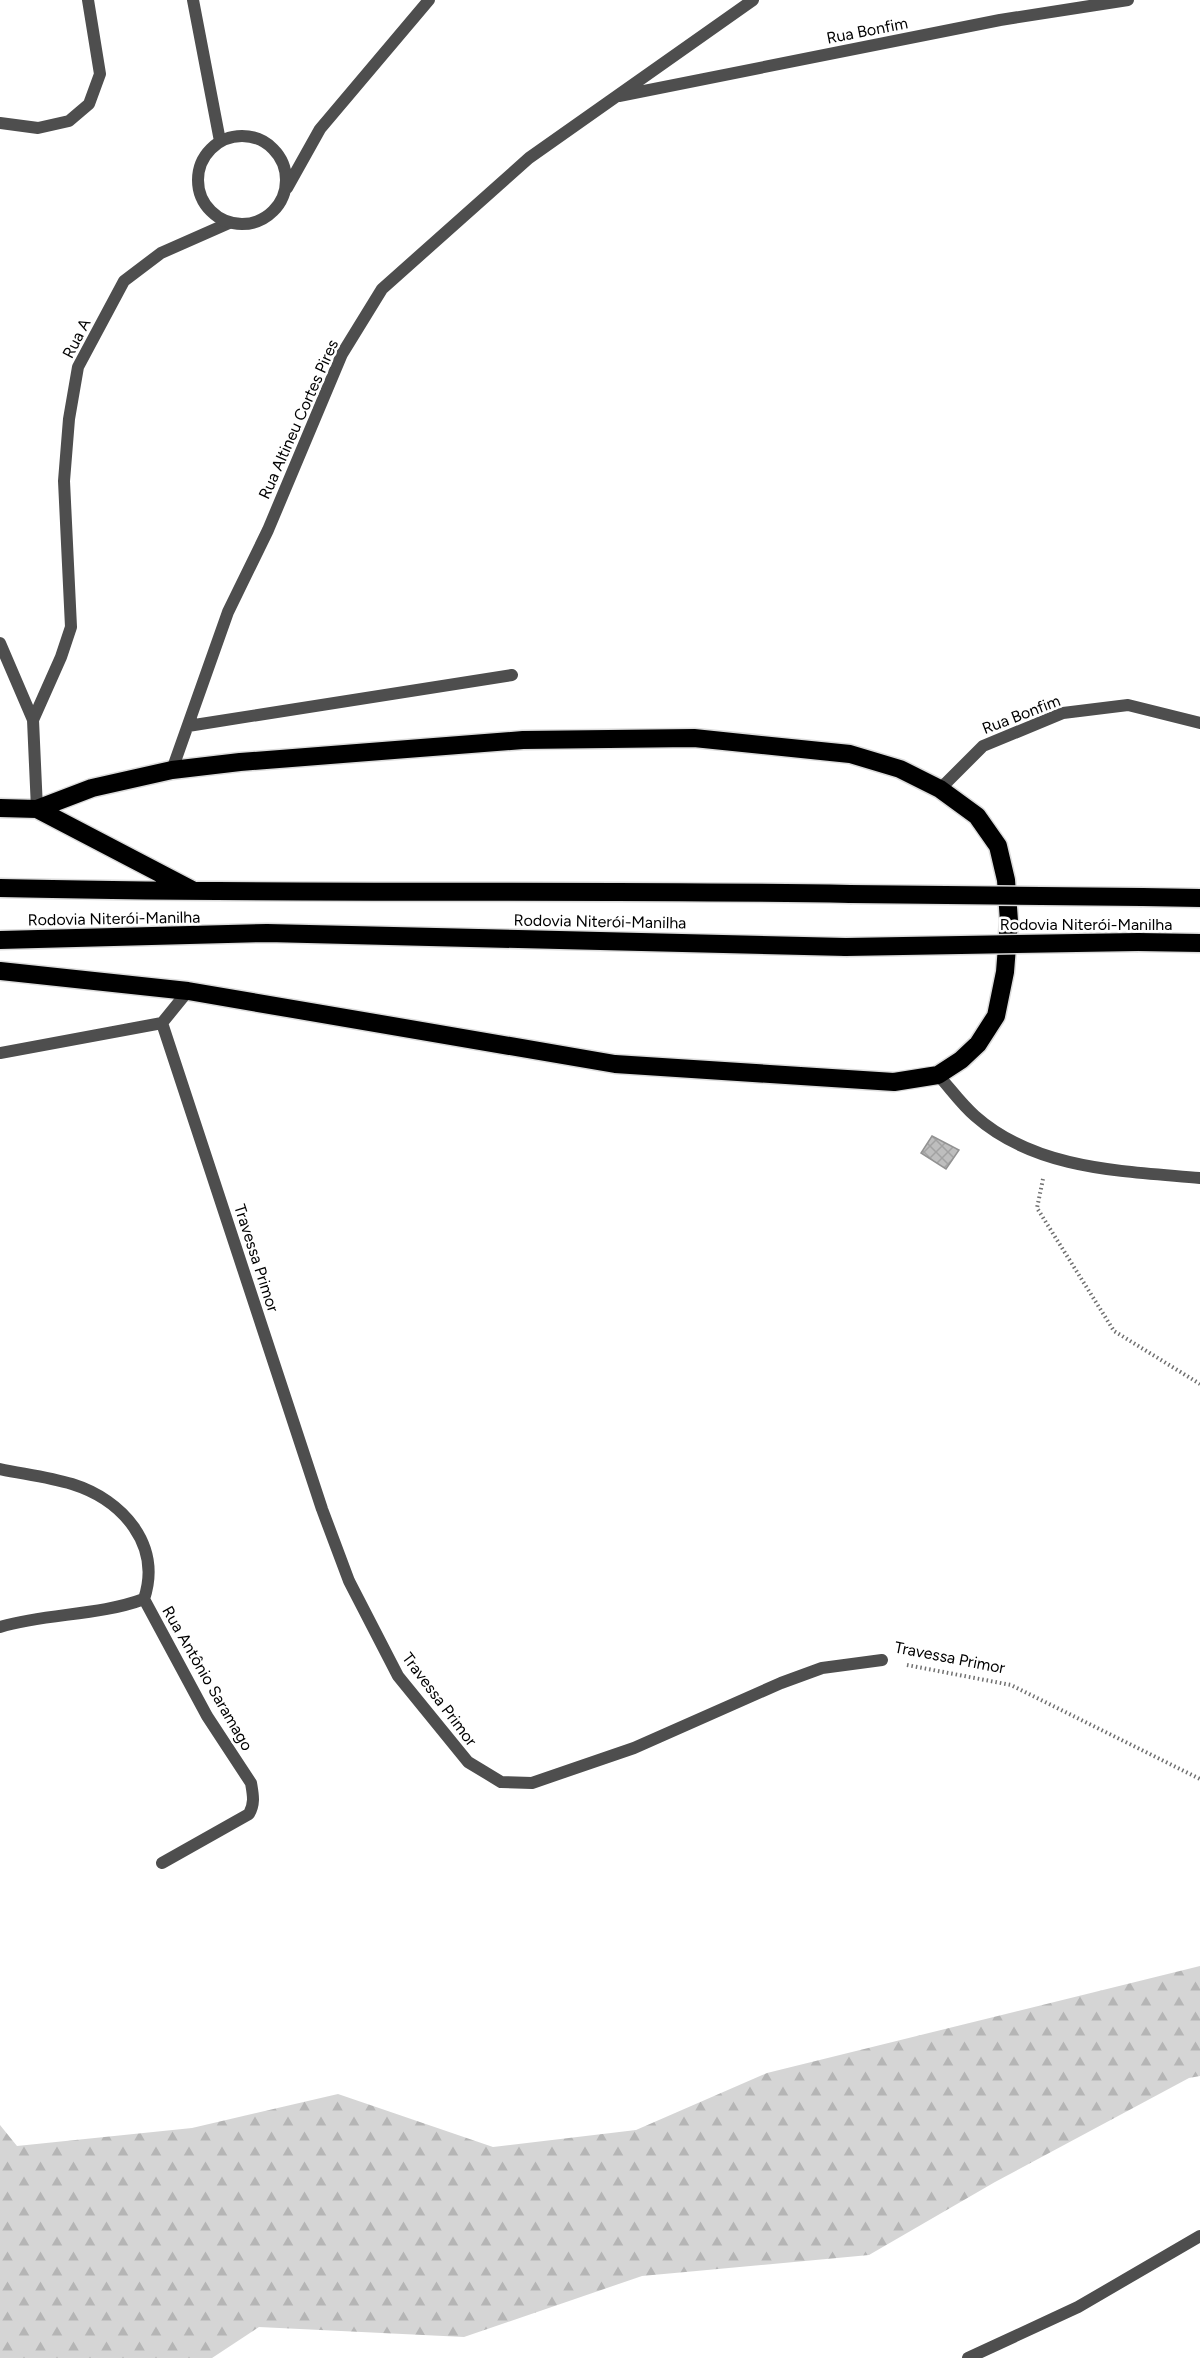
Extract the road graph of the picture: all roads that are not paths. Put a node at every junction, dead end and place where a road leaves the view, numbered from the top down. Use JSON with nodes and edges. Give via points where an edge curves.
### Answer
{"nodes":[{"id":1,"x":88,"y":0,"type":"edge"},
{"id":2,"x":193,"y":0,"type":"edge"},
{"id":3,"x":429,"y":0,"type":"edge"},
{"id":4,"x":753,"y":0,"type":"edge"},
{"id":5,"x":1128,"y":0,"type":"edge"},
{"id":6,"x":612,"y":97,"type":"junction"},
{"id":7,"x":0,"y":123,"type":"edge"},
{"id":8,"x":219,"y":141,"type":"junction"},
{"id":9,"x":287,"y":188,"type":"junction"},
{"id":10,"x":229,"y":223,"type":"junction"},
{"id":11,"x":0,"y":643,"type":"edge"},
{"id":12,"x":512,"y":675,"type":"dead end"},
{"id":13,"x":33,"y":720,"type":"junction"},
{"id":14,"x":1200,"y":723,"type":"edge"},
{"id":15,"x":188,"y":726,"type":"junction"},
{"id":16,"x":172,"y":770,"type":"junction"},
{"id":17,"x":940,"y":789,"type":"junction"},
{"id":18,"x":0,"y":808,"type":"edge"},
{"id":19,"x":37,"y":809,"type":"junction"},
{"id":20,"x":0,"y":888,"type":"edge"},
{"id":21,"x":198,"y":893,"type":"junction"},
{"id":22,"x":1200,"y":898,"type":"edge"},
{"id":23,"x":0,"y":940,"type":"edge"},
{"id":24,"x":1200,"y":943,"type":"edge"},
{"id":25,"x":0,"y":971,"type":"edge"},
{"id":26,"x":188,"y":991,"type":"junction"},
{"id":27,"x":162,"y":1023,"type":"junction"},
{"id":28,"x":0,"y":1053,"type":"edge"},
{"id":29,"x":938,"y":1075,"type":"junction"},
{"id":30,"x":1200,"y":1178,"type":"edge"},
{"id":31,"x":0,"y":1469,"type":"edge"},
{"id":32,"x":144,"y":1599,"type":"junction"},
{"id":33,"x":0,"y":1627,"type":"edge"},
{"id":34,"x":882,"y":1660,"type":"road end"},
{"id":35,"x":162,"y":1863,"type":"dead end"},
{"id":36,"x":1200,"y":2236,"type":"edge"},
{"id":37,"x":968,"y":2358,"type":"edge"}],
"edges":[{"from":1,"to":7,"type":"street","via":[[100,74],[89,104],[69,121],[38,128]]},
{"from":2,"to":8,"type":"street"},
{"from":3,"to":9,"type":"street","via":[[320,129]]},
{"from":4,"to":6,"type":"street","name":"Rua Altineu Cortes Pires"},
{"from":5,"to":6,"type":"street","name":"Rua Bonfim","via":[[1000,20]]},
{"from":6,"to":15,"type":"street","name":"Rua Altineu Cortes Pires","via":[[529,158],[382,289],[342,354],[321,401],[268,530],[228,612]]},
{"from":8,"to":9,"type":"street","via":[[244,135],[268,144],[284,163]]},
{"from":8,"to":10,"type":"street","via":[[205,156],[197,175],[200,195],[211,213]]},
{"from":9,"to":10,"type":"street","via":[[276,210],[254,224]]},
{"from":10,"to":13,"type":"street","name":"Rua A","via":[[161,252],[124,281],[78,368],[64,481],[71,627]]},
{"from":11,"to":13,"type":"street"},
{"from":12,"to":15,"type":"street"},
{"from":13,"to":19,"type":"street","name":"Rua A"},
{"from":14,"to":17,"type":"street","name":"Rua Bonfim","via":[[1128,705],[1063,713],[982,746]]},
{"from":15,"to":16,"type":"street","name":"Rua Altineu Cortes Pires"},
{"from":16,"to":17,"type":"highway","via":[[523,740],[694,738],[850,754],[900,769]]},
{"from":16,"to":19,"type":"highway","via":[[92,788]]},
{"from":17,"to":29,"type":"highway","via":[[977,816],[998,846],[1009,921],[996,1016],[978,1044]]},
{"from":18,"to":19,"type":"highway"},
{"from":19,"to":21,"type":"highway"},
{"from":20,"to":21,"type":"highway","name":"Rodovia Niterói-Manilha"},
{"from":21,"to":22,"type":"highway","name":"Rodovia Niterói-Manilha","bridge":true,"via":[[558,891]]},
{"from":23,"to":24,"type":"highway","name":"Rodovia Niterói-Manilha","bridge":true,"via":[[267,933],[846,947]]},
{"from":25,"to":26,"type":"highway"},
{"from":26,"to":27,"type":"street"},
{"from":26,"to":29,"type":"highway","via":[[615,1064],[894,1082]]},
{"from":27,"to":28,"type":"street"},
{"from":27,"to":34,"type":"street","name":"Travessa Primor","via":[[349,1581],[398,1676],[468,1762],[501,1782],[532,1783],[634,1748],[822,1668]]},
{"from":29,"to":30,"type":"street","via":[[974,1115],[1004,1137],[1048,1158],[1122,1171]]},
{"from":31,"to":32,"type":"street","name":"Rua Antônio Saramago","via":[[74,1484],[113,1504],[145,1541],[150,1582]]},
{"from":32,"to":33,"type":"street","name":"Rua Antônio Saramago","via":[[107,1609],[29,1618]]},
{"from":32,"to":35,"type":"street","name":"Rua Antônio Saramago","via":[[207,1716],[251,1782],[254,1796],[249,1814]]},
{"from":36,"to":37,"type":"street","via":[[1078,2307]]}]}
